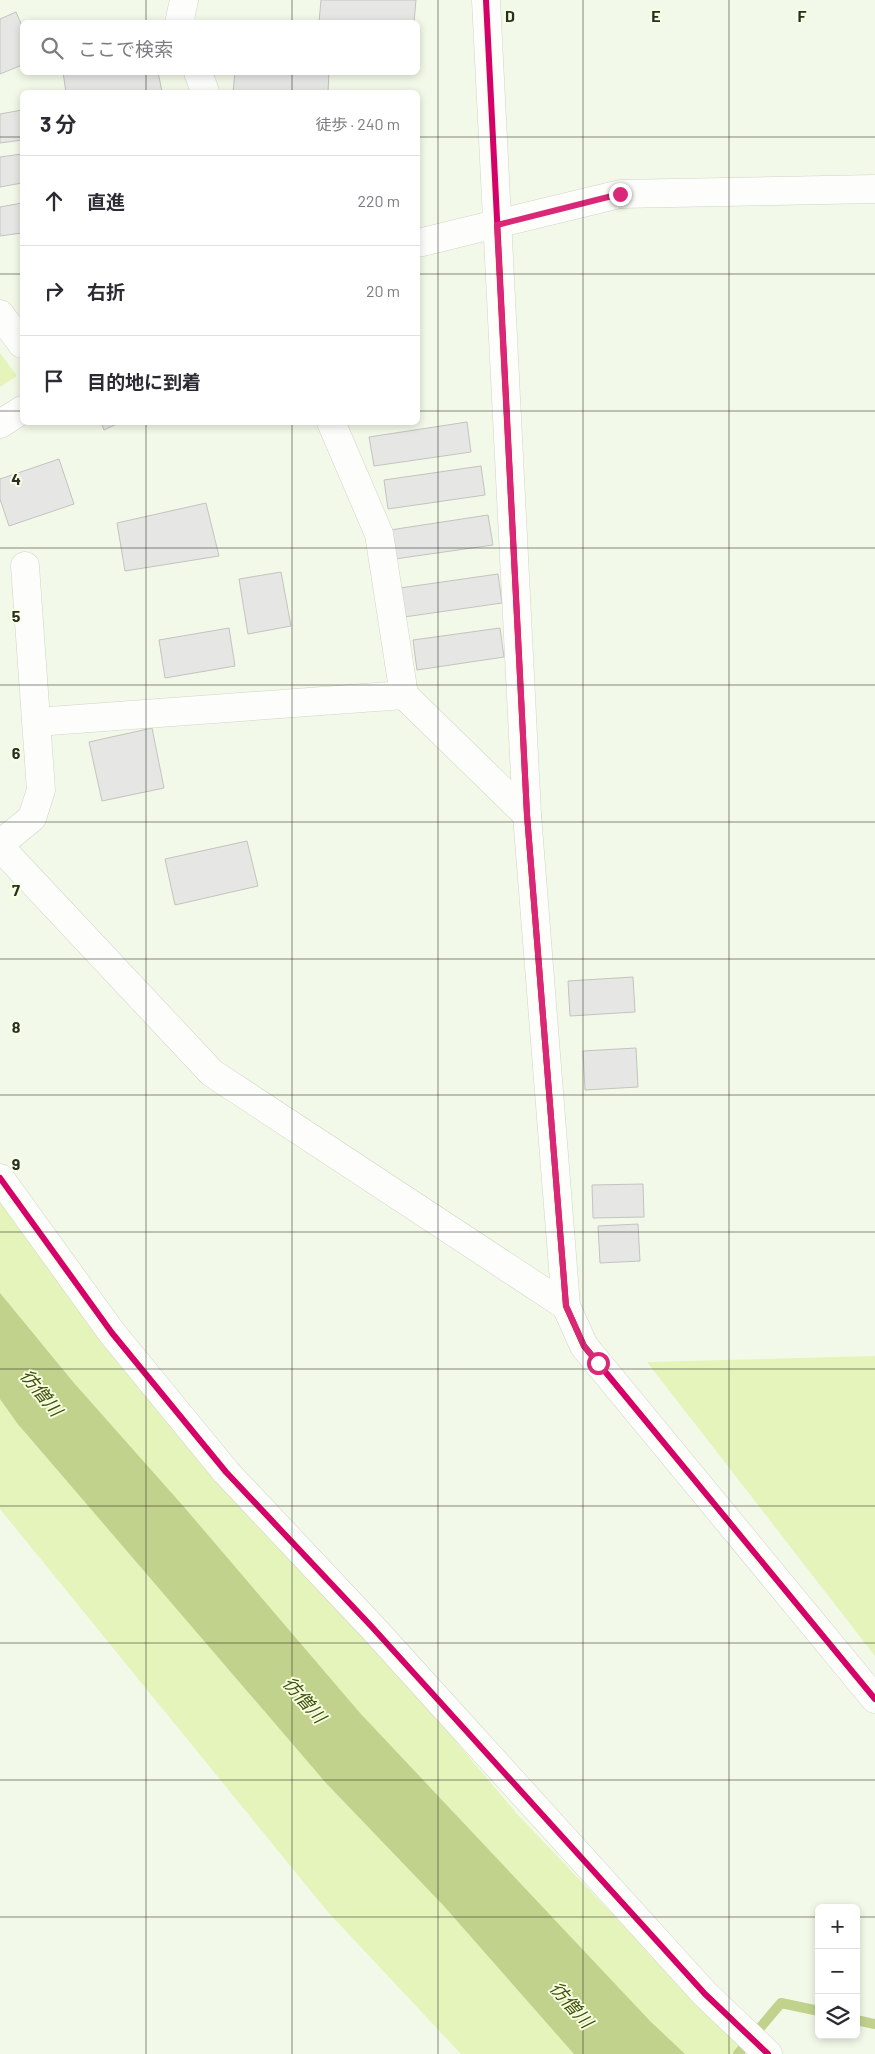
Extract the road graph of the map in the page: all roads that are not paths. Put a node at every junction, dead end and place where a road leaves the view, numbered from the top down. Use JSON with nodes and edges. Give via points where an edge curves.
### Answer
{"nodes":[{"id":1,"x":184,"y":0,"type":"edge"},
{"id":2,"x":486,"y":0,"type":"edge"},
{"id":3,"x":180,"y":20,"type":"edge"},
{"id":4,"x":199,"y":75,"type":"edge"},
{"id":5,"x":204,"y":90,"type":"edge"},
{"id":6,"x":875,"y":189,"type":"edge"},
{"id":7,"x":497,"y":225,"type":"junction"},
{"id":8,"x":420,"y":243,"type":"edge"},
{"id":9,"x":0,"y":314,"type":"edge"},
{"id":10,"x":20,"y":341,"type":"edge"},
{"id":11,"x":20,"y":411,"type":"edge"},
{"id":12,"x":0,"y":424,"type":"edge"},
{"id":13,"x":332,"y":425,"type":"edge"},
{"id":14,"x":25,"y":566,"type":"dead end"},
{"id":15,"x":404,"y":695,"type":"junction"},
{"id":16,"x":36,"y":722,"type":"junction"},
{"id":17,"x":527,"y":815,"type":"junction"},
{"id":18,"x":0,"y":845,"type":"edge"},
{"id":19,"x":0,"y":1178,"type":"edge"},
{"id":20,"x":566,"y":1306,"type":"junction"},
{"id":21,"x":875,"y":1699,"type":"edge"},
{"id":22,"x":768,"y":2054,"type":"edge"}],
"edges":[{"from":1,"to":3,"type":"street"},
{"from":2,"to":7,"type":"street"},
{"from":4,"to":5,"type":"street"},
{"from":6,"to":7,"type":"street","via":[[620,194]]},
{"from":7,"to":8,"type":"street"},
{"from":7,"to":17,"type":"street"},
{"from":9,"to":10,"type":"street"},
{"from":11,"to":12,"type":"street"},
{"from":13,"to":15,"type":"street","via":[[379,534]]},
{"from":14,"to":16,"type":"street"},
{"from":15,"to":16,"type":"street"},
{"from":15,"to":17,"type":"street"},
{"from":16,"to":18,"type":"street","via":[[41,790],[32,818]]},
{"from":17,"to":20,"type":"street"},
{"from":18,"to":20,"type":"street","via":[[212,1073]]},
{"from":19,"to":22,"type":"street","via":[[112,1333],[226,1472],[372,1627],[705,1994]]},
{"from":20,"to":21,"type":"street","via":[[584,1346]]}]}
